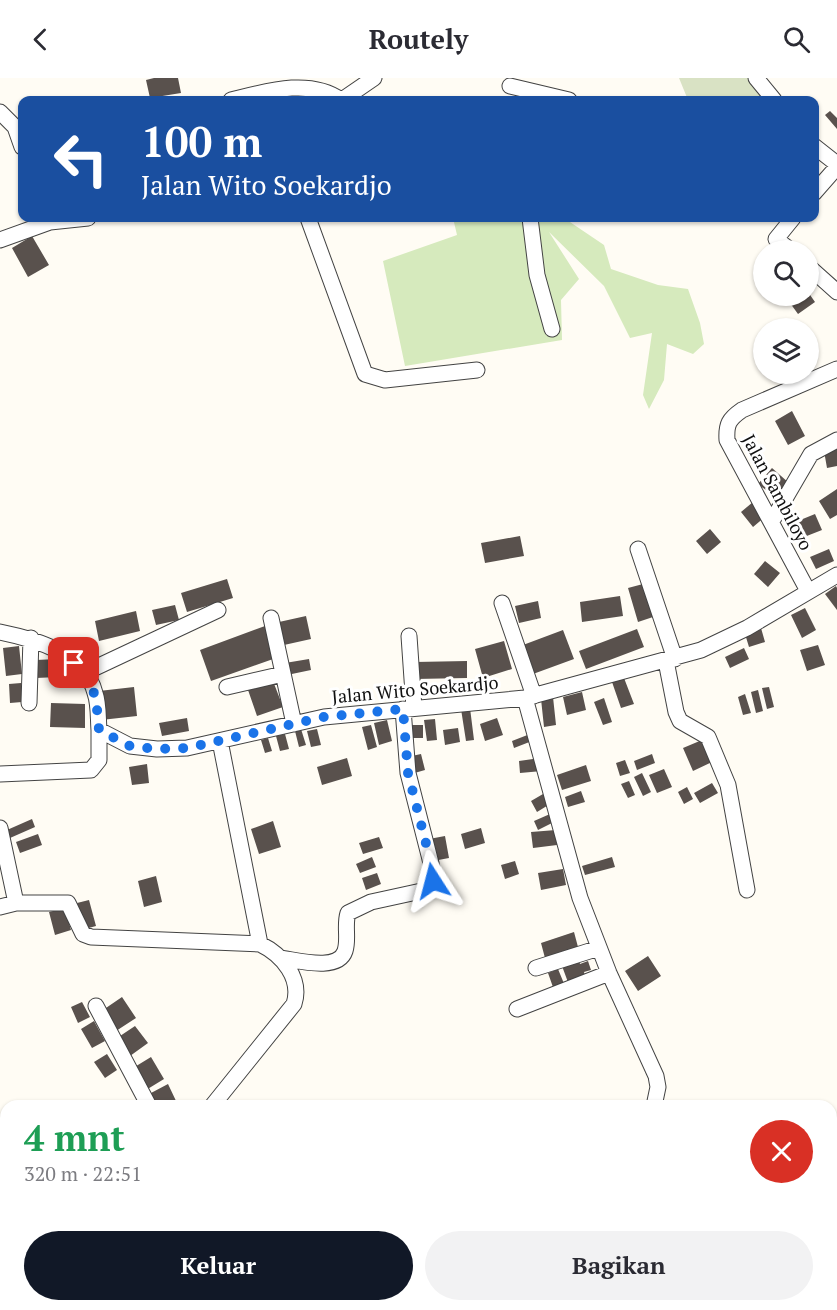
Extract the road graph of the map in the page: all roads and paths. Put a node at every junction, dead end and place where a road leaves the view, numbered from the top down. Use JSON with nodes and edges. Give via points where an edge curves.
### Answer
{"nodes":[{"id":1,"x":374,"y":78,"type":"edge"},
{"id":2,"x":756,"y":78,"type":"edge"},
{"id":3,"x":509,"y":88,"type":"edge"},
{"id":4,"x":247,"y":96,"type":"edge"},
{"id":5,"x":337,"y":96,"type":"edge"},
{"id":6,"x":348,"y":96,"type":"edge"},
{"id":7,"x":549,"y":96,"type":"edge"},
{"id":8,"x":771,"y":96,"type":"edge"},
{"id":9,"x":0,"y":112,"type":"edge"},
{"id":10,"x":18,"y":136,"type":"edge"},
{"id":11,"x":819,"y":151,"type":"edge"},
{"id":12,"x":837,"y":166,"type":"edge"},
{"id":13,"x":819,"y":186,"type":"edge"},
{"id":14,"x":44,"y":222,"type":"edge"},
{"id":15,"x":309,"y":222,"type":"edge"},
{"id":16,"x":530,"y":222,"type":"edge"},
{"id":17,"x":790,"y":222,"type":"edge"},
{"id":18,"x":0,"y":240,"type":"edge"},
{"id":19,"x":777,"y":240,"type":"edge"},
{"id":20,"x":819,"y":275,"type":"edge"},
{"id":21,"x":837,"y":291,"type":"edge"},
{"id":22,"x":552,"y":329,"type":"dead end"},
{"id":23,"x":837,"y":369,"type":"edge"},
{"id":24,"x":477,"y":370,"type":"dead end"},
{"id":25,"x":837,"y":440,"type":"edge"},
{"id":26,"x":772,"y":521,"type":"junction"},
{"id":27,"x":638,"y":549,"type":"dead end"},
{"id":28,"x":837,"y":575,"type":"edge"},
{"id":29,"x":807,"y":591,"type":"junction"},
{"id":30,"x":501,"y":603,"type":"dead end"},
{"id":31,"x":218,"y":610,"type":"dead end"},
{"id":32,"x":271,"y":618,"type":"dead end"},
{"id":33,"x":0,"y":632,"type":"edge"},
{"id":34,"x":410,"y":636,"type":"dead end"},
{"id":35,"x":31,"y":638,"type":"junction"},
{"id":36,"x":670,"y":660,"type":"junction"},
{"id":37,"x":84,"y":673,"type":"junction"},
{"id":38,"x":284,"y":674,"type":"junction"},
{"id":39,"x":227,"y":687,"type":"dead end"},
{"id":40,"x":529,"y":697,"type":"junction"},
{"id":41,"x":29,"y":703,"type":"dead end"},
{"id":42,"x":409,"y":709,"type":"junction"},
{"id":43,"x":294,"y":724,"type":"junction"},
{"id":44,"x":99,"y":730,"type":"junction"},
{"id":45,"x":220,"y":741,"type":"junction"},
{"id":46,"x":0,"y":774,"type":"edge"},
{"id":47,"x":0,"y":828,"type":"edge"},
{"id":48,"x":747,"y":890,"type":"dead end"},
{"id":49,"x":16,"y":903,"type":"junction"},
{"id":50,"x":0,"y":907,"type":"edge"},
{"id":51,"x":260,"y":944,"type":"junction"},
{"id":52,"x":599,"y":948,"type":"junction"},
{"id":53,"x":280,"y":958,"type":"junction"},
{"id":54,"x":536,"y":968,"type":"dead end"},
{"id":55,"x":609,"y":973,"type":"junction"},
{"id":56,"x":96,"y":1006,"type":"dead end"},
{"id":57,"x":517,"y":1009,"type":"dead end"},
{"id":58,"x":146,"y":1100,"type":"edge"},
{"id":59,"x":217,"y":1100,"type":"edge"},
{"id":60,"x":655,"y":1100,"type":"edge"}],
"edges":[{"from":1,"to":6,"type":"street"},
{"from":2,"to":8,"type":"street"},
{"from":3,"to":7,"type":"street"},
{"from":4,"to":5,"type":"street","via":[[310,84]]},
{"from":9,"to":10,"type":"street"},
{"from":11,"to":12,"type":"street"},
{"from":12,"to":13,"type":"street"},
{"from":14,"to":18,"type":"street"},
{"from":15,"to":24,"type":"street","via":[[365,374],[385,380]]},
{"from":16,"to":22,"type":"street","via":[[537,275]]},
{"from":17,"to":19,"type":"street"},
{"from":20,"to":21,"type":"street"},
{"from":23,"to":26,"type":"street","name":"Jalan Sambiloyo","via":[[742,410],[731,417],[726,427],[727,440]]},
{"from":25,"to":26,"type":"street","via":[[819,448],[805,462]]},
{"from":26,"to":29,"type":"street","name":"Jalan Sambiloyo"},
{"from":27,"to":36,"type":"street"},
{"from":28,"to":29,"type":"street","name":"Jalan Wito Soekardjo"},
{"from":29,"to":36,"type":"street","name":"Jalan Wito Soekardjo","via":[[747,628]]},
{"from":30,"to":40,"type":"street"},
{"from":31,"to":37,"type":"street"},
{"from":32,"to":38,"type":"street"},
{"from":33,"to":35,"type":"street"},
{"from":34,"to":42,"type":"street"},
{"from":35,"to":37,"type":"street","via":[[55,649]]},
{"from":35,"to":41,"type":"street"},
{"from":36,"to":40,"type":"street","name":"Jalan Wito Soekardjo"},
{"from":36,"to":48,"type":"street","via":[[680,721],[708,736],[728,785]]},
{"from":37,"to":44,"type":"street","via":[[96,693]]},
{"from":38,"to":39,"type":"street"},
{"from":38,"to":43,"type":"street"},
{"from":40,"to":42,"type":"street","name":"Jalan Wito Soekardjo"},
{"from":40,"to":52,"type":"street","via":[[580,898]]},
{"from":42,"to":43,"type":"street","name":"Jalan Wito Soekardjo","via":[[324,717]]},
{"from":42,"to":53,"type":"street","via":[[408,773],[433,881],[426,890],[371,902],[348,913],[346,950],[332,964]]},
{"from":43,"to":45,"type":"street","name":"Jalan Wito Soekardjo"},
{"from":44,"to":45,"type":"street","name":"Jalan Wito Soekardjo","via":[[130,746],[157,749]]},
{"from":44,"to":46,"type":"street","via":[[99,760],[91,770]]},
{"from":45,"to":51,"type":"street"},
{"from":47,"to":49,"type":"street"},
{"from":49,"to":50,"type":"street"},
{"from":49,"to":51,"type":"street","via":[[68,903],[83,934],[91,937]]},
{"from":51,"to":53,"type":"street"},
{"from":52,"to":54,"type":"street"},
{"from":52,"to":55,"type":"street"},
{"from":53,"to":59,"type":"street","via":[[296,983],[294,1004]]},
{"from":55,"to":57,"type":"street"},
{"from":55,"to":60,"type":"street","via":[[656,1076]]},
{"from":56,"to":58,"type":"street"}]}
